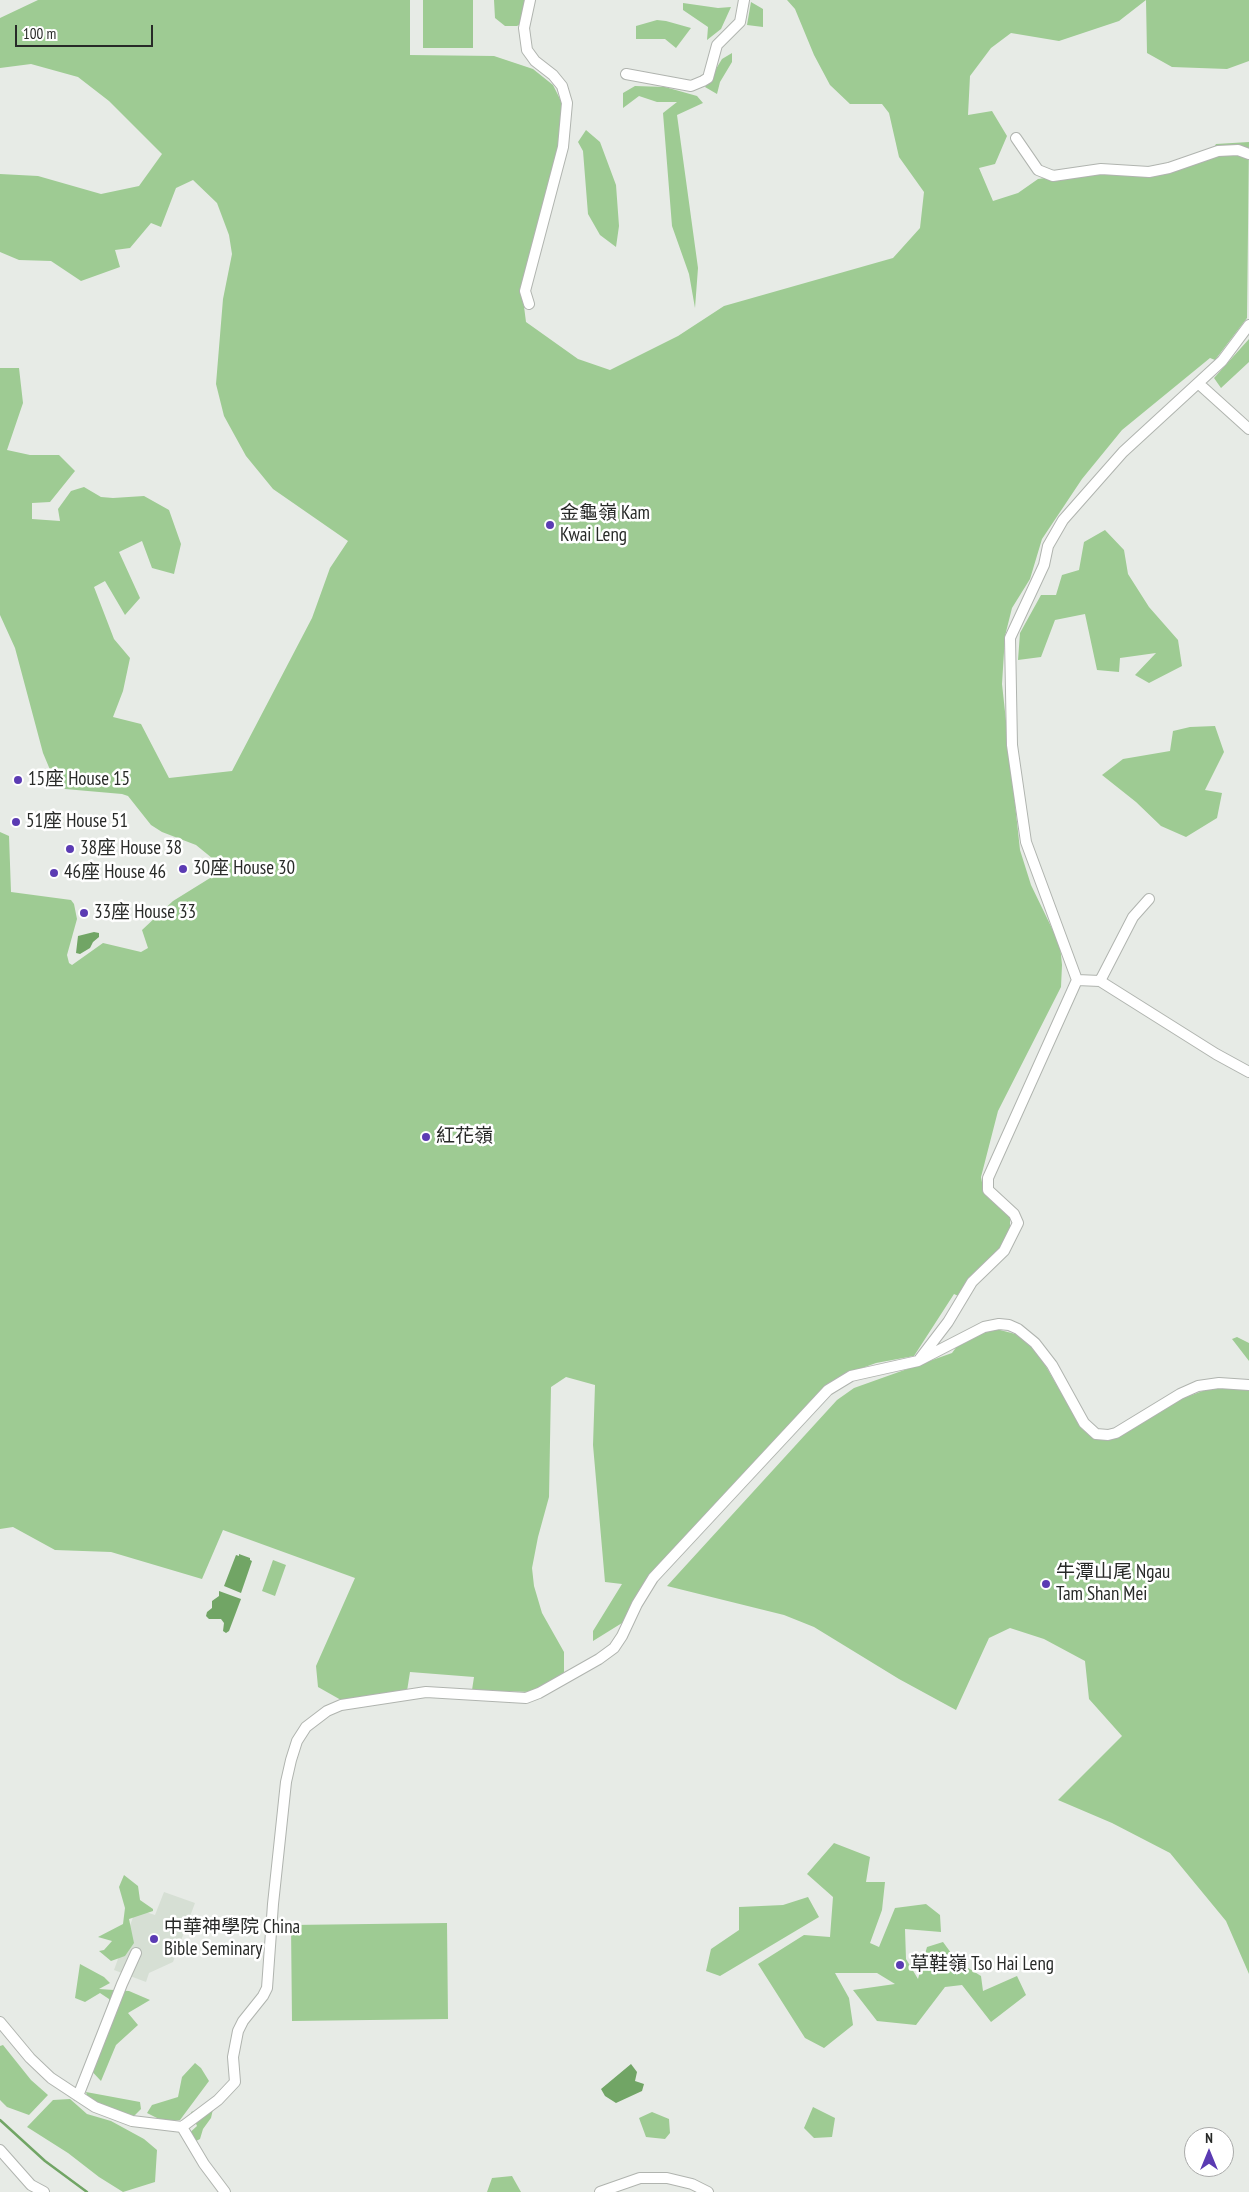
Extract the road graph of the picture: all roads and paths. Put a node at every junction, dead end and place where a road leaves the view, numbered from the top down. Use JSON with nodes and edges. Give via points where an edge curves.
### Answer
{"nodes":[{"id":1,"x":530,"y":0,"type":"edge"},
{"id":2,"x":744,"y":0,"type":"edge"},
{"id":3,"x":626,"y":74,"type":"dead end"},
{"id":4,"x":1016,"y":138,"type":"dead end"},
{"id":5,"x":1249,"y":154,"type":"edge"},
{"id":6,"x":529,"y":304,"type":"dead end"},
{"id":7,"x":1249,"y":325,"type":"edge"},
{"id":8,"x":1198,"y":384,"type":"junction"},
{"id":9,"x":1249,"y":429,"type":"edge"},
{"id":10,"x":1149,"y":899,"type":"dead end"},
{"id":11,"x":1077,"y":980,"type":"junction"},
{"id":12,"x":1100,"y":981,"type":"junction"},
{"id":13,"x":1249,"y":1065,"type":"edge"},
{"id":14,"x":1237,"y":1066,"type":"junction"},
{"id":15,"x":1249,"y":1072,"type":"edge"},
{"id":16,"x":918,"y":1361,"type":"junction"},
{"id":17,"x":1249,"y":1384,"type":"edge"},
{"id":18,"x":136,"y":1953,"type":"dead end"},
{"id":19,"x":0,"y":2022,"type":"edge"},
{"id":20,"x":78,"y":2096,"type":"junction"},
{"id":21,"x":182,"y":2126,"type":"junction"},
{"id":22,"x":0,"y":2150,"type":"edge"},
{"id":23,"x":44,"y":2192,"type":"edge"},
{"id":24,"x":225,"y":2192,"type":"edge"},
{"id":25,"x":600,"y":2192,"type":"edge"},
{"id":26,"x":708,"y":2192,"type":"edge"}],
"edges":[{"from":1,"to":6,"type":"street","via":[[524,28],[527,50],[534,61],[562,86],[567,103],[563,147],[526,291]]},
{"from":2,"to":3,"type":"street","via":[[740,22],[717,45],[708,78],[702,82],[691,86]]},
{"from":4,"to":5,"type":"street","via":[[1038,170],[1053,176],[1101,168],[1149,172],[1218,151],[1238,150]]},
{"from":7,"to":8,"type":"street","via":[[1222,362]]},
{"from":8,"to":9,"type":"street"},
{"from":8,"to":11,"type":"street","via":[[1123,452],[1063,520],[1048,546],[1044,565],[1010,638],[1012,745],[1026,842]]},
{"from":10,"to":12,"type":"street","via":[[1133,917]]},
{"from":11,"to":12,"type":"street"},
{"from":11,"to":16,"type":"street","via":[[988,1178],[988,1190],[1014,1214],[1018,1222],[1004,1251],[972,1282],[948,1322]]},
{"from":12,"to":14,"type":"street"},
{"from":13,"to":14,"type":"street"},
{"from":14,"to":15,"type":"street"},
{"from":16,"to":17,"type":"street","via":[[984,1327],[999,1324],[1014,1327],[1029,1337],[1046,1356],[1086,1427],[1105,1435],[1120,1430],[1198,1386],[1219,1382]]},
{"from":16,"to":21,"type":"street","via":[[851,1376],[822,1396],[653,1578],[614,1648],[599,1659],[526,1698],[413,1693],[341,1705],[327,1710],[306,1728],[297,1741],[286,1782],[267,1988],[238,2031],[233,2058],[235,2082],[218,2100]]},
{"from":18,"to":20,"type":"street"},
{"from":19,"to":20,"type":"street","via":[[51,2078]]},
{"from":20,"to":21,"type":"street","via":[[95,2107],[132,2121]]},
{"from":21,"to":24,"type":"street"},
{"from":22,"to":23,"type":"street","via":[[31,2185]]},
{"from":25,"to":26,"type":"street","via":[[640,2178],[667,2178]]}]}
